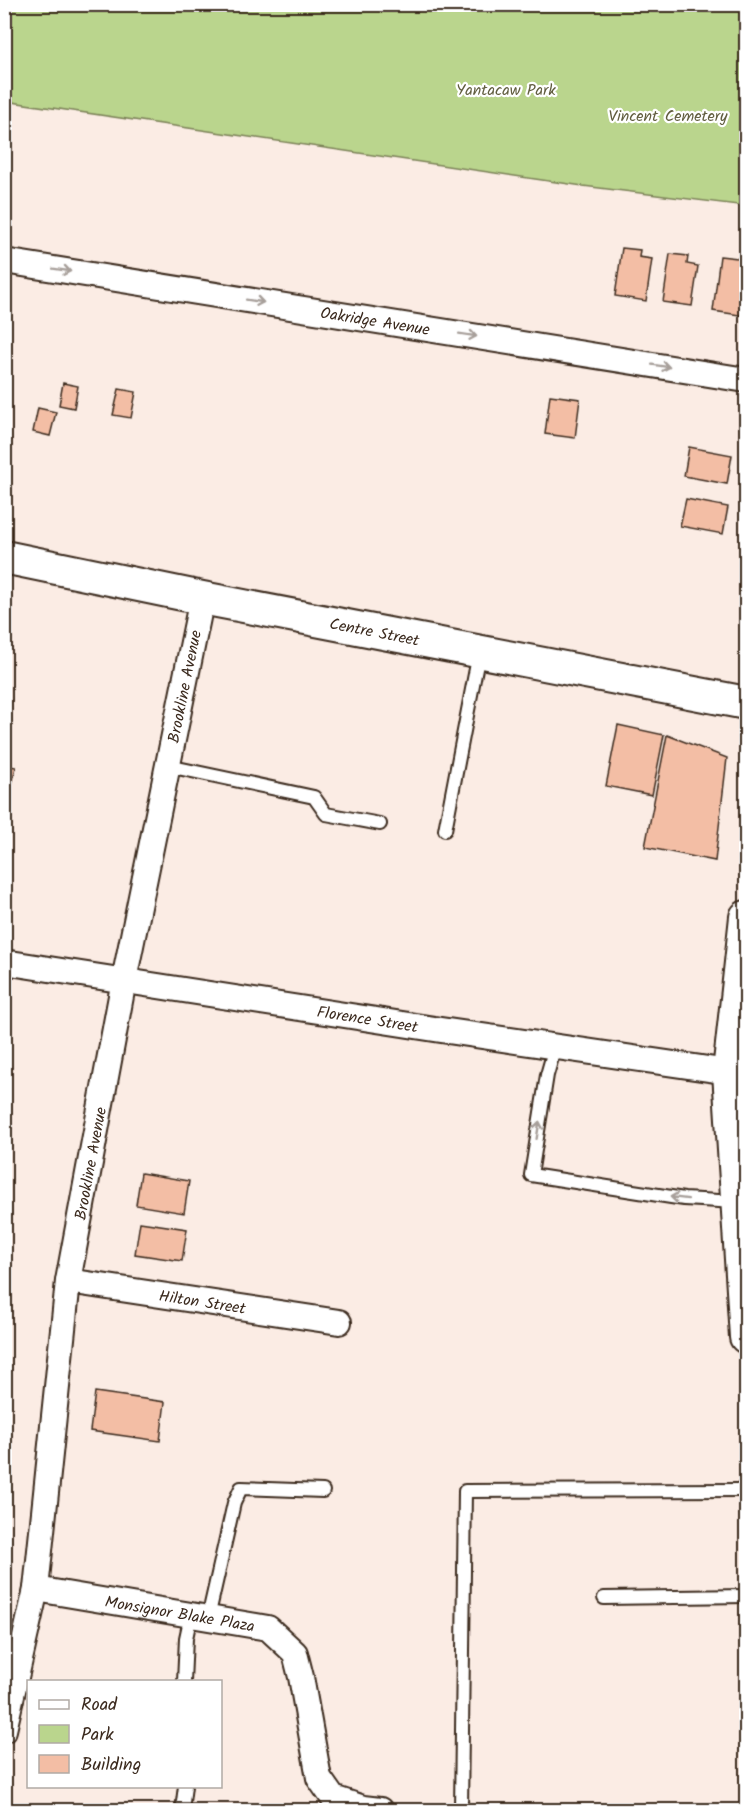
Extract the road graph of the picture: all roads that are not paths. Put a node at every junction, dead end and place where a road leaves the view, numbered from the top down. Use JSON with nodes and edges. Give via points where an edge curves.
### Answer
{"nodes":[{"id":1,"x":4,"y":261,"type":"edge"},
{"id":2,"x":747,"y":380,"type":"edge"},
{"id":3,"x":4,"y":557,"type":"edge"},
{"id":4,"x":202,"y":598,"type":"junction"},
{"id":5,"x":479,"y":652,"type":"junction"},
{"id":6,"x":747,"y":703,"type":"edge"},
{"id":7,"x":168,"y":766,"type":"junction"},
{"id":8,"x":380,"y":824,"type":"dead end"},
{"id":9,"x":444,"y":830,"type":"dead end"},
{"id":10,"x":747,"y":917,"type":"edge"},
{"id":11,"x":745,"y":949,"type":"edge"},
{"id":12,"x":4,"y":962,"type":"edge"},
{"id":13,"x":124,"y":980,"type":"junction"},
{"id":14,"x":555,"y":1047,"type":"junction"},
{"id":15,"x":729,"y":1072,"type":"junction"},
{"id":16,"x":740,"y":1207,"type":"edge"},
{"id":17,"x":68,"y":1281,"type":"junction"},
{"id":18,"x":746,"y":1304,"type":"edge"},
{"id":19,"x":339,"y":1322,"type":"dead end"},
{"id":20,"x":747,"y":1337,"type":"edge"},
{"id":21,"x":747,"y":1490,"type":"edge"},
{"id":22,"x":323,"y":1491,"type":"dead end"},
{"id":23,"x":36,"y":1589,"type":"junction"},
{"id":24,"x":747,"y":1596,"type":"edge"},
{"id":25,"x":604,"y":1598,"type":"dead end"},
{"id":26,"x":199,"y":1616,"type":"junction"},
{"id":27,"x":184,"y":1680,"type":"edge"},
{"id":28,"x":4,"y":1730,"type":"edge"},
{"id":29,"x":185,"y":1788,"type":"edge"},
{"id":30,"x":182,"y":1810,"type":"edge"},
{"id":31,"x":380,"y":1810,"type":"edge"},
{"id":32,"x":461,"y":1810,"type":"edge"}],
"edges":[{"from":1,"to":2,"type":"street","name":"Oakridge Avenue","one_way":true},
{"from":3,"to":4,"type":"street","name":"Centre Street"},
{"from":4,"to":5,"type":"street","name":"Centre Street"},
{"from":4,"to":7,"type":"street","name":"Brookline Avenue"},
{"from":5,"to":6,"type":"street","name":"Centre Street"},
{"from":5,"to":9,"type":"lane"},
{"from":7,"to":8,"type":"lane","via":[[314,797],[326,814]]},
{"from":7,"to":13,"type":"street","name":"Brookline Avenue"},
{"from":10,"to":11,"type":"street"},
{"from":11,"to":15,"type":"street"},
{"from":12,"to":13,"type":"street","name":"Florence Street"},
{"from":13,"to":14,"type":"street","name":"Florence Street"},
{"from":13,"to":17,"type":"street","name":"Brookline Avenue"},
{"from":14,"to":15,"type":"street","name":"Florence Street"},
{"from":16,"to":14,"type":"lane","one_way":true,"via":[[531,1175]]},
{"from":15,"to":16,"type":"street"},
{"from":16,"to":18,"type":"street"},
{"from":17,"to":19,"type":"street","name":"Hilton Street"},
{"from":17,"to":23,"type":"street","name":"Brookline Avenue"},
{"from":18,"to":20,"type":"street"},
{"from":21,"to":32,"type":"lane","via":[[465,1491]]},
{"from":22,"to":26,"type":"lane","via":[[241,1488]]},
{"from":23,"to":26,"type":"street","name":"Monsignor Blake Plaza"},
{"from":23,"to":28,"type":"street","name":"Brookline Avenue"},
{"from":24,"to":25,"type":"lane"},
{"from":26,"to":27,"type":"lane","via":[[186,1638]]},
{"from":26,"to":31,"type":"street","name":"Monsignor Blake Plaza","via":[[268,1628],[295,1653],[319,1778],[333,1798]]},
{"from":29,"to":30,"type":"lane"}]}
